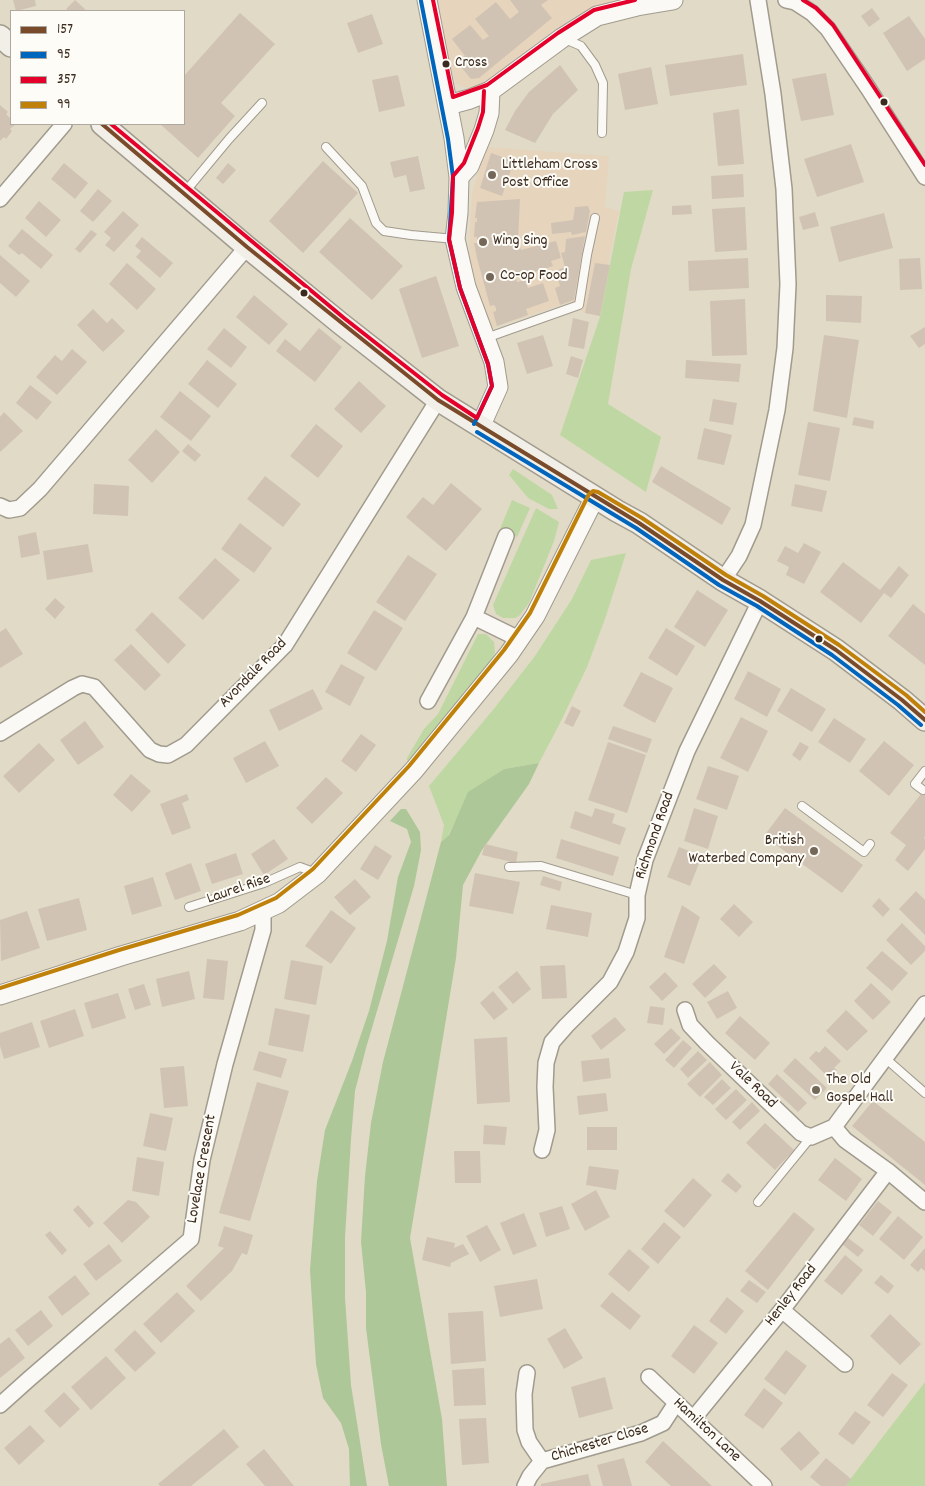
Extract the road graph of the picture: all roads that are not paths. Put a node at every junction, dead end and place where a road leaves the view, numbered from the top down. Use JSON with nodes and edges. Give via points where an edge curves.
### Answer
{"nodes":[{"id":1,"x":426,"y":0,"type":"edge"},
{"id":2,"x":673,"y":0,"type":"edge"},
{"id":3,"x":758,"y":0,"type":"edge"},
{"id":4,"x":786,"y":0,"type":"edge"},
{"id":5,"x":636,"y":3,"type":"edge"},
{"id":6,"x":0,"y":36,"type":"edge"},
{"id":7,"x":562,"y":38,"type":"junction"},
{"id":8,"x":10,"y":45,"type":"edge"},
{"id":9,"x":490,"y":92,"type":"junction"},
{"id":10,"x":262,"y":103,"type":"dead end"},
{"id":11,"x":448,"y":105,"type":"junction"},
{"id":12,"x":63,"y":125,"type":"edge"},
{"id":13,"x":103,"y":125,"type":"edge"},
{"id":14,"x":602,"y":133,"type":"dead end"},
{"id":15,"x":326,"y":147,"type":"dead end"},
{"id":16,"x":459,"y":177,"type":"junction"},
{"id":17,"x":925,"y":177,"type":"edge"},
{"id":18,"x":184,"y":193,"type":"junction"},
{"id":19,"x":0,"y":199,"type":"edge"},
{"id":20,"x":595,"y":218,"type":"dead end"},
{"id":21,"x":455,"y":239,"type":"junction"},
{"id":22,"x":247,"y":247,"type":"junction"},
{"id":23,"x":485,"y":338,"type":"junction"},
{"id":24,"x":438,"y":400,"type":"junction"},
{"id":25,"x":480,"y":427,"type":"junction"},
{"id":26,"x":595,"y":497,"type":"junction"},
{"id":27,"x":0,"y":506,"type":"edge"},
{"id":28,"x":506,"y":536,"type":"dead end"},
{"id":29,"x":723,"y":580,"type":"junction"},
{"id":30,"x":760,"y":601,"type":"junction"},
{"id":31,"x":474,"y":618,"type":"junction"},
{"id":32,"x":519,"y":639,"type":"junction"},
{"id":33,"x":428,"y":701,"type":"dead end"},
{"id":34,"x":925,"y":720,"type":"edge"},
{"id":35,"x":0,"y":733,"type":"edge"},
{"id":36,"x":925,"y":771,"type":"edge"},
{"id":37,"x":923,"y":790,"type":"dead end"},
{"id":38,"x":802,"y":806,"type":"dead end"},
{"id":39,"x":870,"y":844,"type":"dead end"},
{"id":40,"x":509,"y":867,"type":"dead end"},
{"id":41,"x":318,"y":874,"type":"junction"},
{"id":42,"x":637,"y":895,"type":"junction"},
{"id":43,"x":189,"y":907,"type":"dead end"},
{"id":44,"x":263,"y":912,"type":"junction"},
{"id":45,"x":0,"y":995,"type":"edge"},
{"id":46,"x":925,"y":1004,"type":"edge"},
{"id":47,"x":685,"y":1010,"type":"dead end"},
{"id":48,"x":885,"y":1058,"type":"junction"},
{"id":49,"x":925,"y":1093,"type":"edge"},
{"id":50,"x":834,"y":1127,"type":"junction"},
{"id":51,"x":811,"y":1137,"type":"junction"},
{"id":52,"x":542,"y":1150,"type":"dead end"},
{"id":53,"x":888,"y":1171,"type":"junction"},
{"id":54,"x":758,"y":1202,"type":"dead end"},
{"id":55,"x":925,"y":1202,"type":"edge"},
{"id":56,"x":782,"y":1310,"type":"junction"},
{"id":57,"x":845,"y":1364,"type":"dead end"},
{"id":58,"x":527,"y":1373,"type":"dead end"},
{"id":59,"x":649,"y":1377,"type":"dead end"},
{"id":60,"x":676,"y":1403,"type":"junction"},
{"id":61,"x":0,"y":1405,"type":"edge"},
{"id":62,"x":693,"y":1418,"type":"junction"},
{"id":63,"x":542,"y":1462,"type":"junction"},
{"id":64,"x":525,"y":1486,"type":"edge"},
{"id":65,"x":764,"y":1486,"type":"edge"}],
"edges":[{"from":1,"to":11,"type":"street"},
{"from":2,"to":5,"type":"street"},
{"from":3,"to":29,"type":"street","via":[[784,189],[788,284],[785,348],[753,525],[739,556]]},
{"from":4,"to":17,"type":"street","via":[[812,13],[828,30]]},
{"from":5,"to":7,"type":"street","via":[[597,16]]},
{"from":6,"to":8,"type":"main road"},
{"from":7,"to":9,"type":"street"},
{"from":7,"to":14,"type":"lane","via":[[581,46],[595,65],[603,84]]},
{"from":9,"to":11,"type":"street"},
{"from":9,"to":16,"type":"street","via":[[484,130],[469,166]]},
{"from":10,"to":18,"type":"lane"},
{"from":11,"to":16,"type":"street"},
{"from":12,"to":19,"type":"street"},
{"from":13,"to":18,"type":"main road"},
{"from":15,"to":21,"type":"lane","via":[[362,186],[376,223],[384,231]]},
{"from":16,"to":21,"type":"street"},
{"from":18,"to":22,"type":"main road"},
{"from":20,"to":23,"type":"lane","via":[[579,306]]},
{"from":21,"to":23,"type":"street","via":[[466,287]]},
{"from":22,"to":24,"type":"main road"},
{"from":22,"to":27,"type":"street","via":[[40,488],[20,508],[9,510]]},
{"from":23,"to":25,"type":"street","via":[[494,362],[498,387]]},
{"from":24,"to":25,"type":"main road"},
{"from":24,"to":35,"type":"street","name":"Avondale Road","via":[[285,645],[186,745],[168,754],[150,750],[94,687],[82,684]]},
{"from":25,"to":26,"type":"main road"},
{"from":26,"to":29,"type":"main road","via":[[640,523]]},
{"from":26,"to":32,"type":"street","via":[[535,616]]},
{"from":28,"to":31,"type":"street"},
{"from":29,"to":30,"type":"main road"},
{"from":30,"to":34,"type":"main road","via":[[836,650]]},
{"from":30,"to":42,"type":"street","name":"Richmond Road","via":[[687,751],[645,860]]},
{"from":31,"to":32,"type":"street"},
{"from":31,"to":33,"type":"street"},
{"from":32,"to":41,"type":"street","via":[[414,770]]},
{"from":36,"to":37,"type":"lane","via":[[915,784]]},
{"from":38,"to":39,"type":"lane","via":[[864,852]]},
{"from":40,"to":42,"type":"lane","via":[[541,866]]},
{"from":41,"to":43,"type":"lane","name":"Laurel Rise","via":[[300,867],[264,883]]},
{"from":41,"to":44,"type":"street"},
{"from":42,"to":52,"type":"street","name":"Richmond Road","via":[[637,918],[626,952],[610,982],[552,1042],[546,1063],[547,1130]]},
{"from":44,"to":45,"type":"street","via":[[240,922]]},
{"from":44,"to":61,"type":"street","name":"Lovelace Crescent","via":[[263,930],[202,1160],[192,1239]]},
{"from":46,"to":48,"type":"street"},
{"from":47,"to":51,"type":"street","name":"Vale Road","via":[[690,1025],[707,1043],[801,1133]]},
{"from":48,"to":49,"type":"lane"},
{"from":48,"to":50,"type":"street"},
{"from":50,"to":51,"type":"street"},
{"from":50,"to":53,"type":"street"},
{"from":51,"to":54,"type":"lane"},
{"from":53,"to":55,"type":"street"},
{"from":53,"to":56,"type":"street","name":"Henley Road"},
{"from":56,"to":57,"type":"street"},
{"from":56,"to":62,"type":"street","name":"Henley Road"},
{"from":58,"to":63,"type":"street","name":"Chichester Close","via":[[525,1430]]},
{"from":59,"to":60,"type":"street","name":"Hamilton Lane"},
{"from":60,"to":62,"type":"street","name":"Hamilton Lane"},
{"from":60,"to":63,"type":"street","name":"Chichester Close","via":[[663,1422],[641,1433]]},
{"from":62,"to":65,"type":"street","name":"Hamilton Lane"},
{"from":63,"to":64,"type":"street","name":"Chichester Close"}]}
